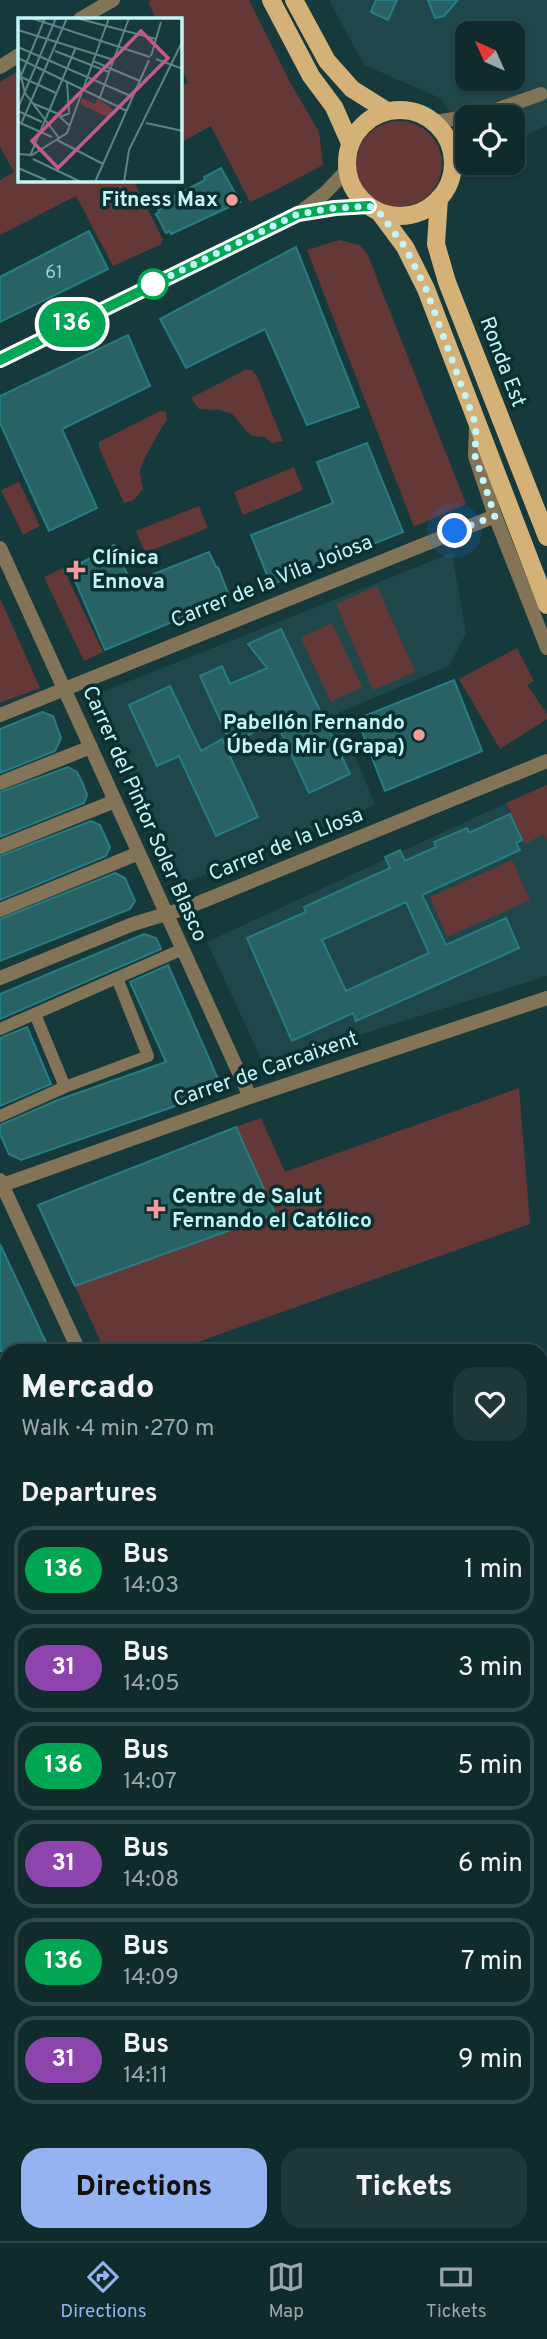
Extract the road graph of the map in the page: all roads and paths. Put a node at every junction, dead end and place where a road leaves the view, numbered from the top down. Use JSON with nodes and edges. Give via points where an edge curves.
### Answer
{"nodes":[{"id":1,"x":113,"y":0,"type":"edge"},
{"id":2,"x":271,"y":0,"type":"edge"},
{"id":3,"x":295,"y":0,"type":"edge"},
{"id":4,"x":306,"y":0,"type":"edge"},
{"id":5,"x":82,"y":18,"type":"edge"},
{"id":6,"x":305,"y":20,"type":"junction"},
{"id":7,"x":18,"y":56,"type":"edge"},
{"id":8,"x":0,"y":66,"type":"edge"},
{"id":9,"x":544,"y":93,"type":"edge"},
{"id":10,"x":510,"y":105,"type":"edge"},
{"id":11,"x":524,"y":105,"type":"edge"},
{"id":12,"x":387,"y":111,"type":"junction"},
{"id":13,"x":455,"y":119,"type":"edge"},
{"id":14,"x":434,"y":122,"type":"junction"},
{"id":15,"x":350,"y":143,"type":"junction"},
{"id":16,"x":455,"y":164,"type":"edge"},
{"id":17,"x":453,"y":167,"type":"junction"},
{"id":18,"x":347,"y":170,"type":"junction"},
{"id":19,"x":439,"y":198,"type":"junction"},
{"id":20,"x":374,"y":209,"type":"junction"},
{"id":21,"x":298,"y":214,"type":"junction"},
{"id":22,"x":0,"y":360,"type":"edge"},
{"id":23,"x":476,"y":425,"type":"junction"},
{"id":24,"x":495,"y":516,"type":"junction"},
{"id":25,"x":547,"y":537,"type":"edge"},
{"id":26,"x":0,"y":548,"type":"edge"},
{"id":27,"x":5,"y":571,"type":"edge"},
{"id":28,"x":547,"y":605,"type":"edge"},
{"id":29,"x":547,"y":648,"type":"edge"},
{"id":30,"x":64,"y":688,"type":"junction"},
{"id":31,"x":0,"y":715,"type":"edge"},
{"id":32,"x":91,"y":747,"type":"junction"},
{"id":33,"x":547,"y":761,"type":"edge"},
{"id":34,"x":0,"y":783,"type":"edge"},
{"id":35,"x":115,"y":802,"type":"junction"},
{"id":36,"x":0,"y":847,"type":"edge"},
{"id":37,"x":139,"y":853,"type":"junction"},
{"id":38,"x":0,"y":909,"type":"edge"},
{"id":39,"x":166,"y":913,"type":"junction"},
{"id":40,"x":183,"y":949,"type":"junction"},
{"id":41,"x":0,"y":978,"type":"edge"},
{"id":42,"x":117,"y":978,"type":"junction"},
{"id":43,"x":547,"y":998,"type":"edge"},
{"id":44,"x":35,"y":1014,"type":"junction"},
{"id":45,"x":0,"y":1029,"type":"edge"},
{"id":46,"x":65,"y":1087,"type":"junction"},
{"id":47,"x":250,"y":1097,"type":"junction"},
{"id":48,"x":0,"y":1116,"type":"edge"},
{"id":49,"x":1,"y":1184,"type":"edge"},
{"id":50,"x":76,"y":1344,"type":"edge"}],
"edges":[{"from":1,"to":5,"type":"street"},
{"from":2,"to":15,"type":"main road"},
{"from":3,"to":6,"type":"main road"},
{"from":4,"to":6,"type":"street"},
{"from":6,"to":12,"type":"main road","via":[[327,61],[352,89]]},
{"from":7,"to":8,"type":"street"},
{"from":9,"to":10,"type":"street"},
{"from":9,"to":11,"type":"street"},
{"from":12,"to":14,"type":"main road","via":[[412,111]]},
{"from":12,"to":15,"type":"main road","via":[[365,123]]},
{"from":13,"to":14,"type":"street"},
{"from":14,"to":17,"type":"main road","via":[[449,142]]},
{"from":15,"to":18,"type":"main road"},
{"from":16,"to":17,"type":"street"},
{"from":17,"to":19,"type":"main road"},
{"from":18,"to":20,"type":"main road","via":[[354,191]]},
{"from":18,"to":21,"type":"street"},
{"from":19,"to":20,"type":"main road","via":[[411,215]]},
{"from":19,"to":25,"type":"main road","name":"Ronda Est","via":[[436,244],[447,282]]},
{"from":20,"to":21,"type":"street","via":[[335,208]]},
{"from":20,"to":23,"type":"main road","via":[[405,247],[426,289]]},
{"from":21,"to":22,"type":"street"},
{"from":23,"to":24,"type":"street","via":[[475,456]]},
{"from":23,"to":28,"type":"main road"},
{"from":24,"to":29,"type":"street"},
{"from":24,"to":30,"type":"street","name":"Carrer de la Vila Joiosa"},
{"from":26,"to":27,"type":"street","name":"Carrer del Pintor Soler Blasco"},
{"from":27,"to":30,"type":"street","name":"Carrer del Pintor Soler Blasco"},
{"from":30,"to":31,"type":"street","name":"Carrer de la Vila Joiosa"},
{"from":30,"to":32,"type":"street","name":"Carrer del Pintor Soler Blasco"},
{"from":32,"to":34,"type":"street"},
{"from":32,"to":35,"type":"street","name":"Carrer del Pintor Soler Blasco"},
{"from":33,"to":39,"type":"street","name":"Carrer de la Llosa"},
{"from":35,"to":36,"type":"street"},
{"from":35,"to":37,"type":"street","name":"Carrer del Pintor Soler Blasco"},
{"from":37,"to":38,"type":"street"},
{"from":37,"to":39,"type":"street","name":"Carrer del Pintor Soler Blasco"},
{"from":39,"to":40,"type":"street","name":"Carrer del Pintor Soler Blasco"},
{"from":39,"to":41,"type":"street","name":"Carrer de la Llosa"},
{"from":40,"to":42,"type":"street"},
{"from":40,"to":47,"type":"street","name":"Carrer del Pintor Soler Blasco"},
{"from":42,"to":44,"type":"street"},
{"from":42,"to":46,"type":"street","via":[[148,1056]]},
{"from":43,"to":47,"type":"street","name":"Carrer de Carcaixent"},
{"from":44,"to":45,"type":"street"},
{"from":44,"to":46,"type":"street"},
{"from":46,"to":48,"type":"street"},
{"from":47,"to":49,"type":"street","name":"Carrer de Carcaixent"},
{"from":49,"to":50,"type":"street"}]}
